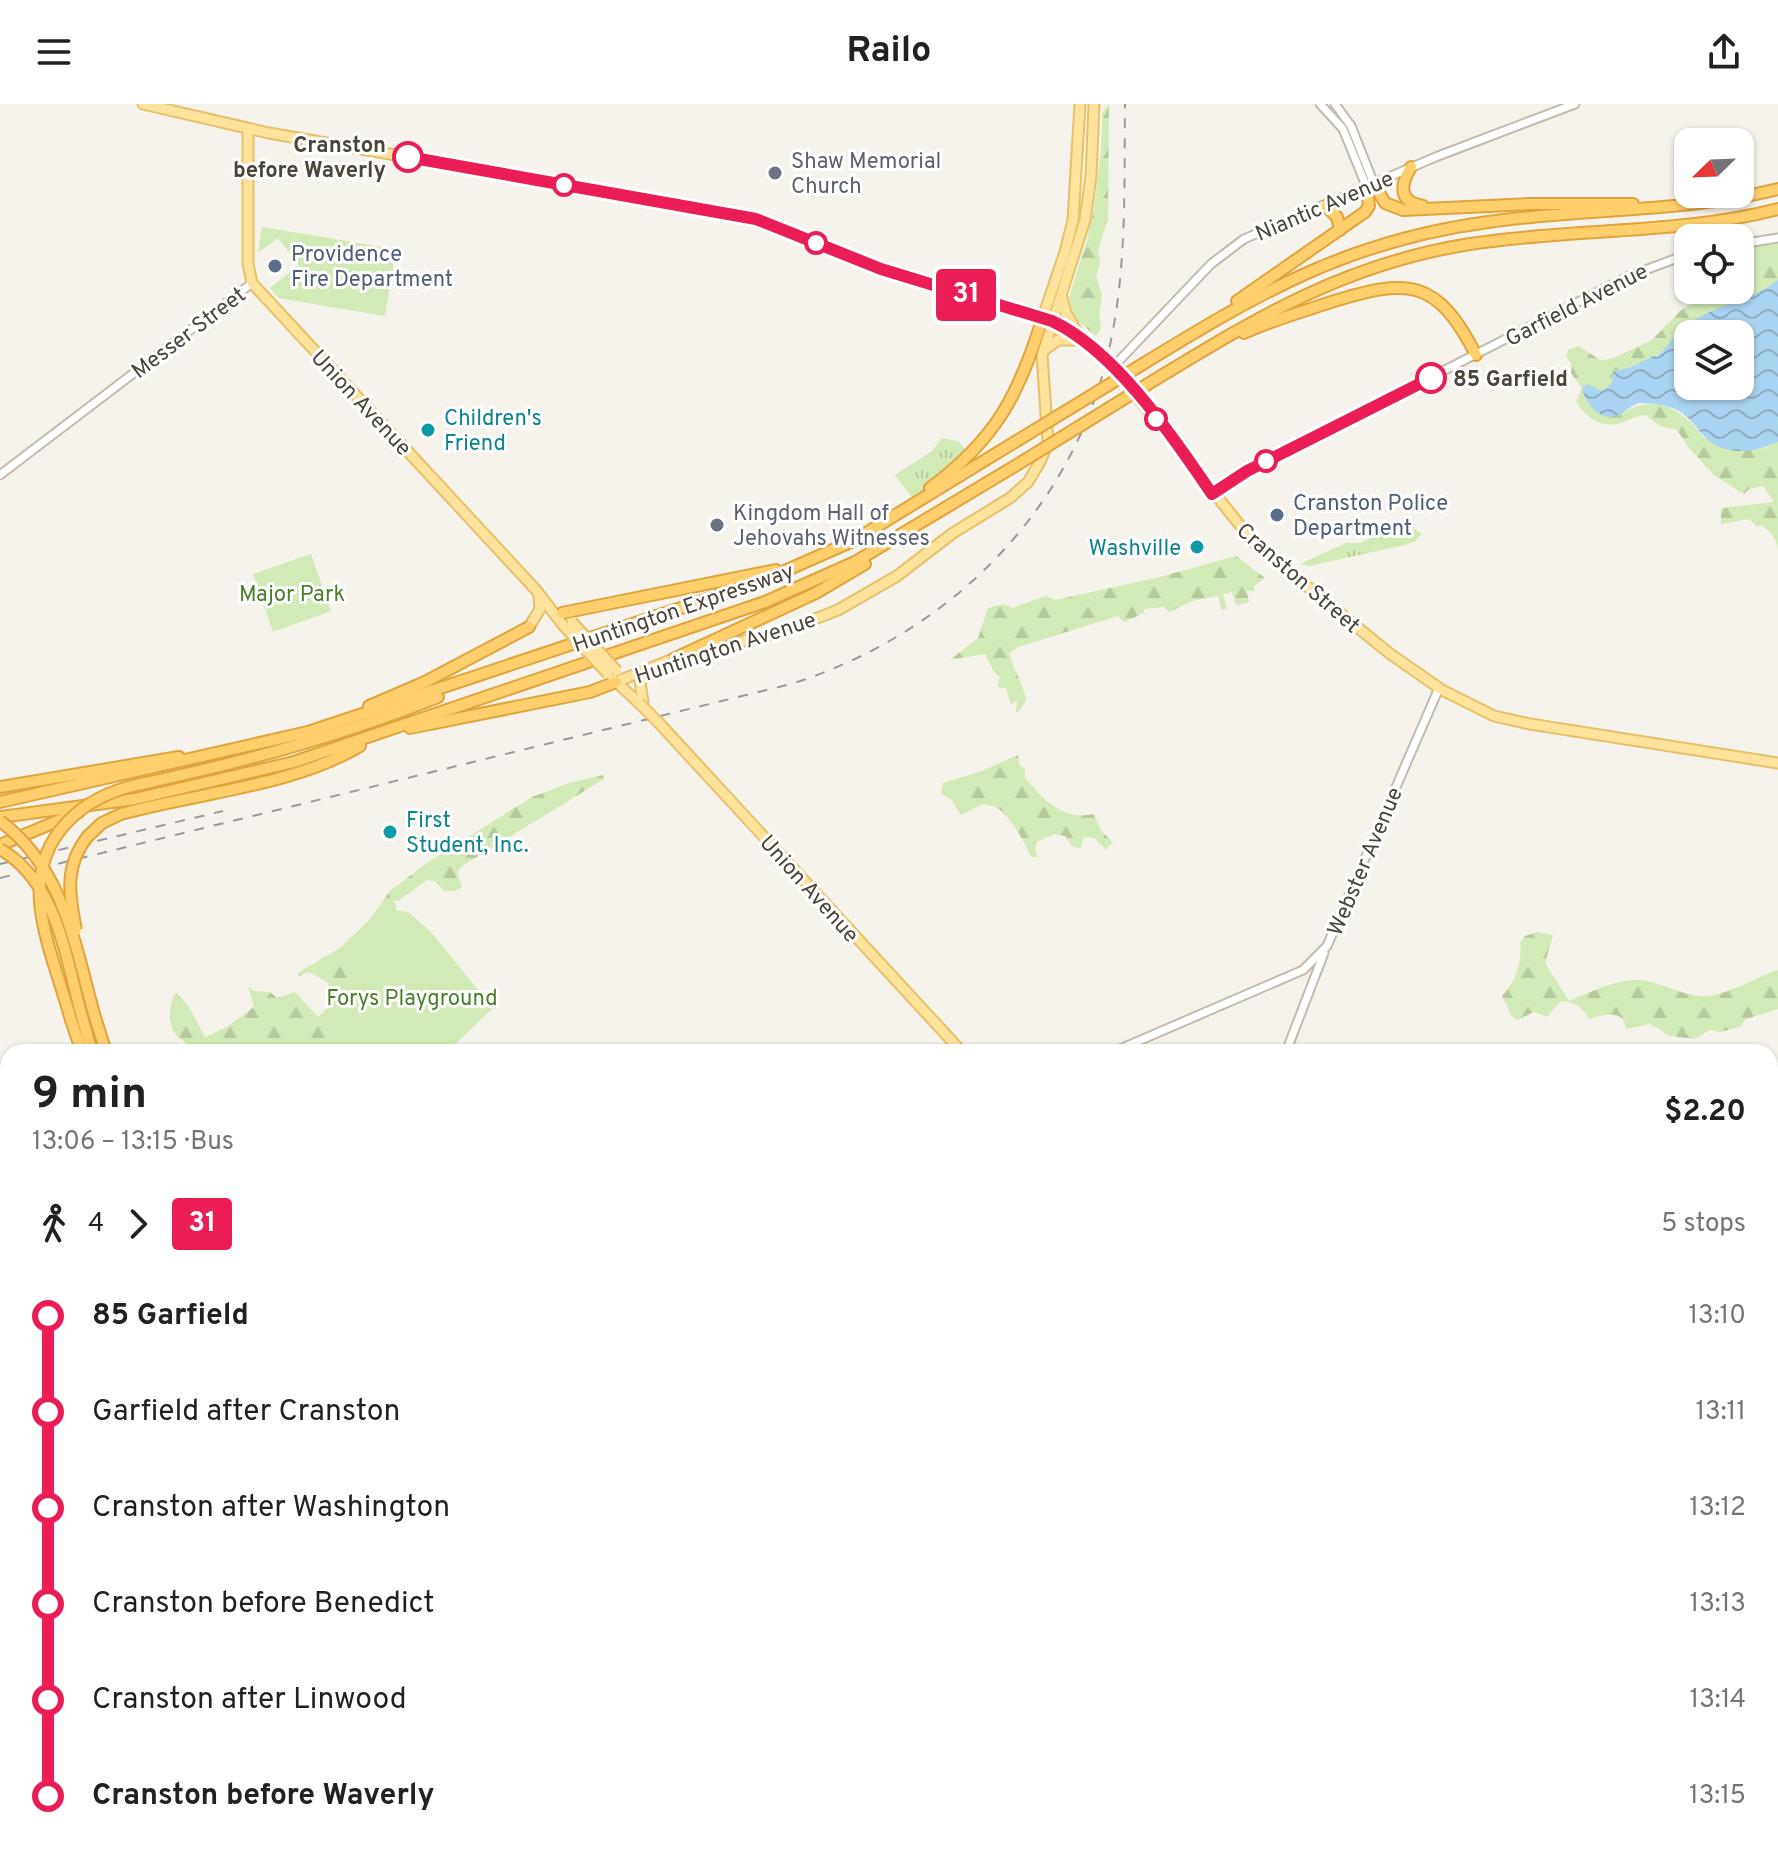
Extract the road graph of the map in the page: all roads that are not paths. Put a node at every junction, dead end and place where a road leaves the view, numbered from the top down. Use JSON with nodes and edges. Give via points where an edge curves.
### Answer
{"nodes":[{"id":1,"x":143,"y":104,"type":"edge"},
{"id":2,"x":1080,"y":104,"type":"edge"},
{"id":3,"x":1094,"y":104,"type":"edge"},
{"id":4,"x":1320,"y":104,"type":"edge"},
{"id":5,"x":1335,"y":104,"type":"edge"},
{"id":6,"x":1342,"y":104,"type":"edge"},
{"id":7,"x":1575,"y":104,"type":"edge"},
{"id":8,"x":1351,"y":126,"type":"junction"},
{"id":9,"x":248,"y":129,"type":"junction"},
{"id":10,"x":1411,"y":167,"type":"junction"},
{"id":11,"x":1371,"y":186,"type":"junction"},
{"id":12,"x":1778,"y":189,"type":"edge"},
{"id":13,"x":1754,"y":193,"type":"edge"},
{"id":14,"x":1326,"y":206,"type":"junction"},
{"id":15,"x":1674,"y":206,"type":"edge"},
{"id":16,"x":1445,"y":207,"type":"junction"},
{"id":17,"x":1674,"y":207,"type":"edge"},
{"id":18,"x":1778,"y":209,"type":"edge"},
{"id":19,"x":1340,"y":230,"type":"junction"},
{"id":20,"x":1778,"y":238,"type":"edge"},
{"id":21,"x":1754,"y":242,"type":"edge"},
{"id":22,"x":1674,"y":259,"type":"edge"},
{"id":23,"x":252,"y":283,"type":"junction"},
{"id":24,"x":1062,"y":293,"type":"junction"},
{"id":25,"x":1219,"y":317,"type":"junction"},
{"id":26,"x":1048,"y":319,"type":"junction"},
{"id":27,"x":1084,"y":341,"type":"junction"},
{"id":28,"x":1043,"y":351,"type":"junction"},
{"id":29,"x":1476,"y":355,"type":"junction"},
{"id":30,"x":1112,"y":365,"type":"junction"},
{"id":31,"x":1178,"y":366,"type":"junction"},
{"id":32,"x":0,"y":475,"type":"edge"},
{"id":33,"x":1212,"y":494,"type":"junction"},
{"id":34,"x":960,"y":499,"type":"junction"},
{"id":35,"x":874,"y":528,"type":"junction"},
{"id":36,"x":831,"y":552,"type":"junction"},
{"id":37,"x":536,"y":590,"type":"junction"},
{"id":38,"x":563,"y":619,"type":"junction"},
{"id":39,"x":529,"y":627,"type":"junction"},
{"id":40,"x":673,"y":659,"type":"junction"},
{"id":41,"x":653,"y":667,"type":"junction"},
{"id":42,"x":483,"y":675,"type":"junction"},
{"id":43,"x":616,"y":677,"type":"junction"},
{"id":44,"x":1439,"y":688,"type":"junction"},
{"id":45,"x":641,"y":703,"type":"junction"},
{"id":46,"x":319,"y":729,"type":"junction"},
{"id":47,"x":389,"y":731,"type":"junction"},
{"id":48,"x":377,"y":735,"type":"junction"},
{"id":49,"x":213,"y":756,"type":"junction"},
{"id":50,"x":1778,"y":763,"type":"edge"},
{"id":51,"x":0,"y":787,"type":"edge"},
{"id":52,"x":0,"y":802,"type":"edge"},
{"id":53,"x":99,"y":805,"type":"junction"},
{"id":54,"x":0,"y":819,"type":"edge"},
{"id":55,"x":0,"y":847,"type":"edge"},
{"id":56,"x":1327,"y":946,"type":"junction"},
{"id":57,"x":94,"y":1014,"type":"junction"},
{"id":58,"x":77,"y":1018,"type":"junction"},
{"id":59,"x":81,"y":1044,"type":"edge"},
{"id":60,"x":88,"y":1044,"type":"edge"},
{"id":61,"x":103,"y":1044,"type":"edge"},
{"id":62,"x":955,"y":1044,"type":"edge"},
{"id":63,"x":1132,"y":1044,"type":"edge"},
{"id":64,"x":1289,"y":1044,"type":"edge"}],
"edges":[{"from":1,"to":9,"type":"main road","name":"Cranston Street"},
{"from":2,"to":26,"type":"main road","name":"Huntington Avenue","via":[[1073,220]]},
{"from":3,"to":24,"type":"main road","name":"Huntington Avenue","via":[[1087,211]]},
{"from":4,"to":11,"type":"street","via":[[1346,135]]},
{"from":5,"to":8,"type":"street"},
{"from":6,"to":8,"type":"street"},
{"from":7,"to":10,"type":"street","name":"Niantic Avenue"},
{"from":8,"to":11,"type":"street"},
{"from":9,"to":23,"type":"main road","name":"Messer Street"},
{"from":9,"to":26,"type":"main road","name":"Cranston Street","via":[[756,219],[881,269]]},
{"from":10,"to":11,"type":"street","name":"Niantic Avenue"},
{"from":10,"to":16,"type":"highway","via":[[1402,186],[1405,198]]},
{"from":11,"to":14,"type":"street","name":"Niantic Avenue"},
{"from":11,"to":16,"type":"highway","via":[[1393,208]]},
{"from":11,"to":19,"type":"highway","via":[[1369,208]]},
{"from":12,"to":13,"type":"highway","name":"Huntington Expressway"},
{"from":14,"to":19,"type":"highway"},
{"from":14,"to":30,"type":"street","name":"Niantic Avenue","via":[[1232,246]]},
{"from":15,"to":16,"type":"highway"},
{"from":17,"to":25,"type":"highway","name":"Huntington Expressway","via":[[1516,219],[1419,234],[1325,264]]},
{"from":18,"to":31,"type":"highway","name":"Huntington Expressway","via":[[1689,225],[1469,244],[1397,260],[1283,304]]},
{"from":19,"to":25,"type":"highway"},
{"from":20,"to":21,"type":"street"},
{"from":22,"to":29,"type":"street","name":"Garfield Avenue","via":[[1640,270]]},
{"from":23,"to":32,"type":"street","name":"Messer Street"},
{"from":23,"to":37,"type":"main road","name":"Union Avenue"},
{"from":24,"to":26,"type":"main road","name":"Huntington Avenue"},
{"from":24,"to":27,"type":"main road","via":[[1066,313]]},
{"from":25,"to":35,"type":"highway","name":"Huntington Expressway","bridge":true},
{"from":26,"to":27,"type":"main road","name":"Cranston Street"},
{"from":26,"to":28,"type":"main road","name":"Huntington Avenue"},
{"from":26,"to":35,"type":"highway","via":[[1021,382],[985,438],[962,463]]},
{"from":27,"to":28,"type":"main road","via":[[1058,340]]},
{"from":27,"to":30,"type":"main road","name":"Cranston Street","bridge":true},
{"from":28,"to":40,"type":"main road","name":"Huntington Avenue","via":[[1048,443],[1034,473],[1015,494],[838,610],[784,631]]},
{"from":29,"to":31,"type":"highway","via":[[1460,324],[1441,304],[1416,291],[1389,287],[1262,325]]},
{"from":29,"to":33,"type":"street","name":"Garfield Avenue","via":[[1247,471]]},
{"from":30,"to":33,"type":"main road","name":"Cranston Street"},
{"from":31,"to":34,"type":"highway","name":"Huntington Expressway","bridge":true},
{"from":33,"to":44,"type":"main road","name":"Cranston Street","via":[[1290,575]]},
{"from":34,"to":40,"type":"highway","via":[[824,589]]},
{"from":34,"to":47,"type":"highway","name":"Huntington Expressway","via":[[855,562],[788,593]]},
{"from":35,"to":36,"type":"highway","name":"Huntington Expressway"},
{"from":36,"to":38,"type":"highway","via":[[762,574],[576,608]]},
{"from":36,"to":42,"type":"highway","name":"Huntington Expressway","via":[[751,585]]},
{"from":37,"to":38,"type":"main road","name":"Union Avenue"},
{"from":37,"to":39,"type":"main road","via":[[540,609]]},
{"from":38,"to":39,"type":"main road"},
{"from":38,"to":43,"type":"main road","name":"Union Avenue","bridge":true},
{"from":39,"to":46,"type":"highway"},
{"from":40,"to":41,"type":"main road","name":"Huntington Avenue"},
{"from":41,"to":43,"type":"main road","name":"Huntington Avenue"},
{"from":41,"to":45,"type":"main road","via":[[640,682]]},
{"from":42,"to":46,"type":"highway","name":"Huntington Expressway"},
{"from":42,"to":58,"type":"highway","bridge":true,"via":[[343,733],[102,795],[79,810],[60,830],[40,887],[41,913]]},
{"from":43,"to":45,"type":"main road","name":"Union Avenue"},
{"from":43,"to":47,"type":"highway","via":[[590,692]]},
{"from":44,"to":50,"type":"main road","name":"Cranston Street","via":[[1494,716],[1530,724]]},
{"from":44,"to":56,"type":"street","name":"Webster Avenue"},
{"from":45,"to":62,"type":"main road","name":"Union Avenue","bridge":true},
{"from":46,"to":49,"type":"highway","name":"Huntington Expressway"},
{"from":47,"to":48,"type":"highway","name":"Huntington Expressway"},
{"from":48,"to":53,"type":"highway","name":"Huntington Expressway","via":[[257,772]]},
{"from":48,"to":57,"type":"highway","bridge":true,"via":[[345,754],[279,777],[121,814],[88,836],[74,857],[69,886]]},
{"from":49,"to":51,"type":"highway"},
{"from":49,"to":52,"type":"highway","name":"Huntington Expressway"},
{"from":53,"to":54,"type":"highway","name":"Huntington Expressway"},
{"from":53,"to":55,"type":"highway"},
{"from":54,"to":57,"type":"highway","bridge":true,"via":[[28,847],[53,884]]},
{"from":55,"to":58,"type":"highway","bridge":true,"via":[[22,864],[44,895]]},
{"from":56,"to":63,"type":"street","name":"Webster Avenue","via":[[1303,970]]},
{"from":56,"to":64,"type":"street"},
{"from":57,"to":61,"type":"highway"},
{"from":58,"to":59,"type":"highway"},
{"from":58,"to":60,"type":"highway"}]}
